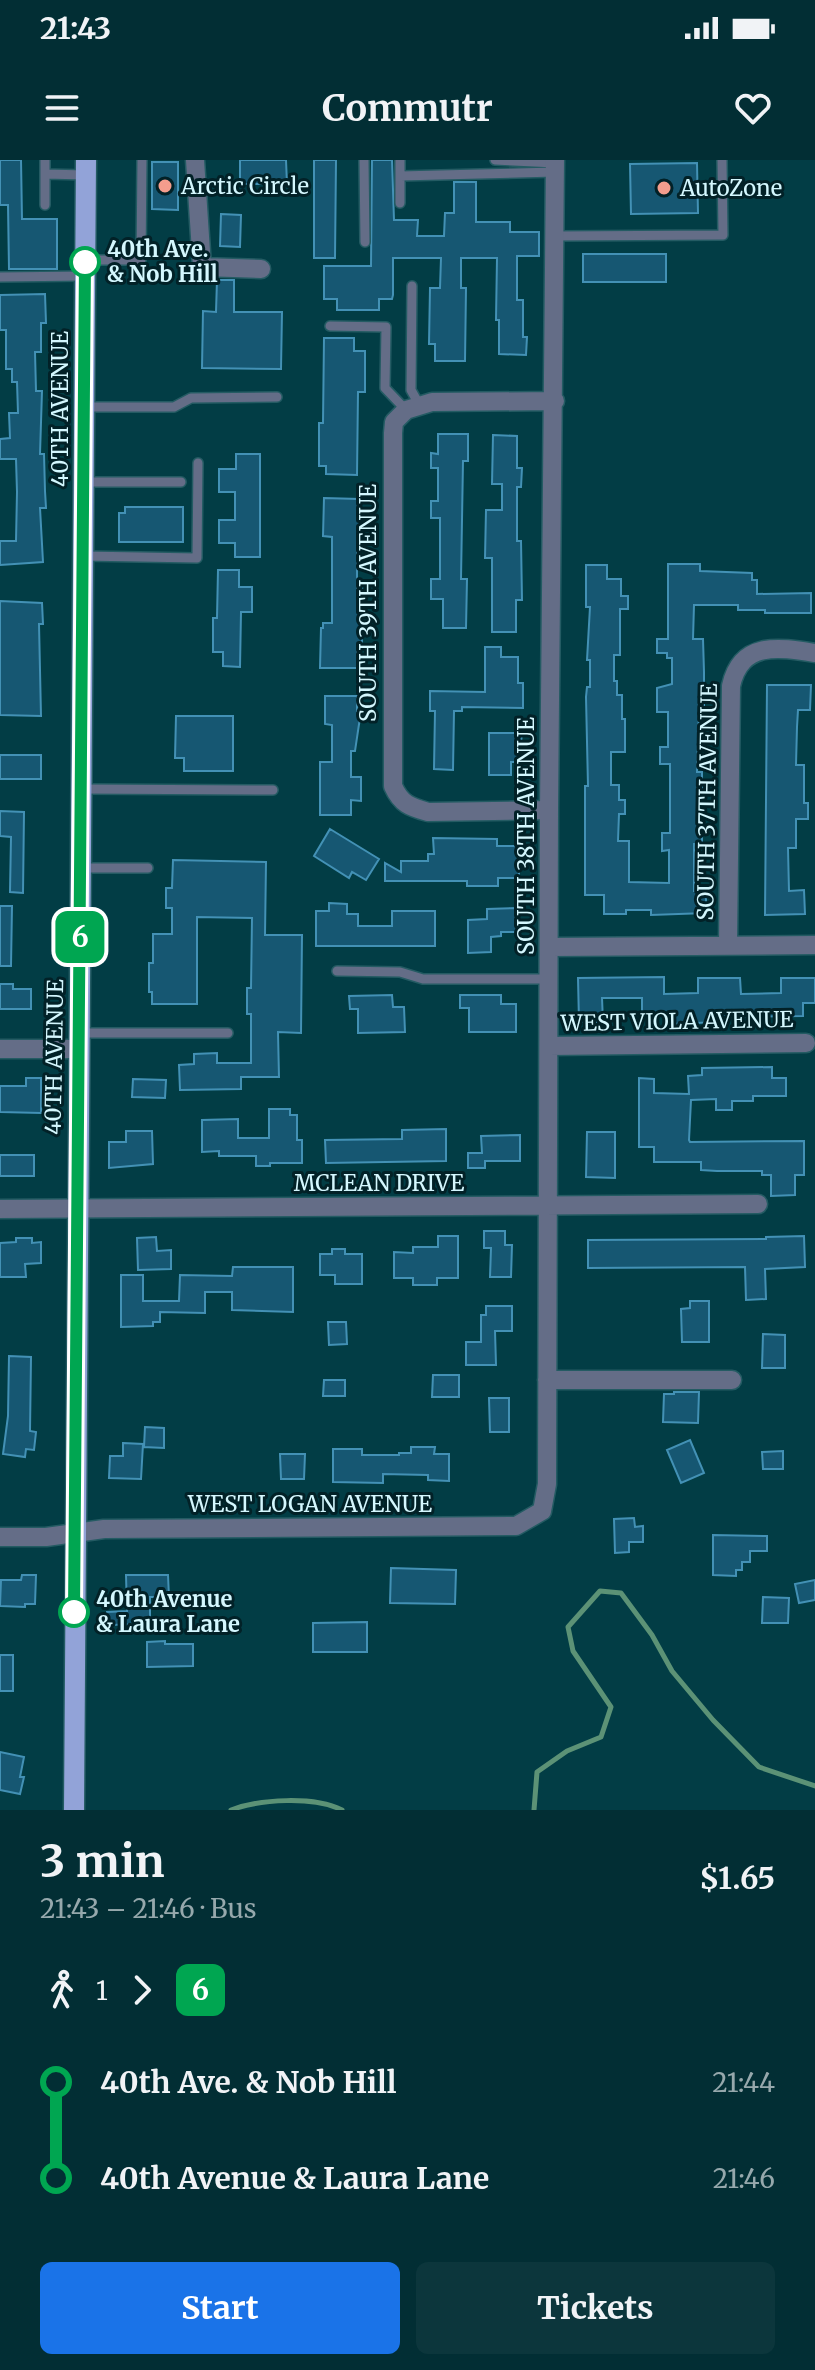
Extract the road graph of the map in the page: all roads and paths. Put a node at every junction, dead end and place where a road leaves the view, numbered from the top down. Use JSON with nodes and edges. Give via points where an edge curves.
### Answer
{"nodes":[{"id":1,"x":45,"y":160,"type":"edge"},
{"id":2,"x":142,"y":160,"type":"edge"},
{"id":3,"x":195,"y":160,"type":"edge"},
{"id":4,"x":364,"y":160,"type":"edge"},
{"id":5,"x":400,"y":160,"type":"edge"},
{"id":6,"x":495,"y":160,"type":"edge"},
{"id":7,"x":722,"y":160,"type":"edge"},
{"id":8,"x":555,"y":165,"type":"edge"},
{"id":9,"x":86,"y":167,"type":"edge"},
{"id":10,"x":45,"y":174,"type":"junction"},
{"id":11,"x":400,"y":176,"type":"junction"},
{"id":12,"x":400,"y":203,"type":"dead end"},
{"id":13,"x":45,"y":205,"type":"dead end"},
{"id":14,"x":555,"y":236,"type":"junction"},
{"id":15,"x":365,"y":242,"type":"dead end"},
{"id":16,"x":85,"y":268,"type":"junction"},
{"id":17,"x":261,"y":269,"type":"dead end"},
{"id":18,"x":0,"y":277,"type":"edge"},
{"id":19,"x":412,"y":286,"type":"dead end"},
{"id":20,"x":330,"y":326,"type":"dead end"},
{"id":21,"x":277,"y":397,"type":"dead end"},
{"id":22,"x":555,"y":401,"type":"junction"},
{"id":23,"x":84,"y":407,"type":"junction"},
{"id":24,"x":413,"y":408,"type":"junction"},
{"id":25,"x":198,"y":463,"type":"dead end"},
{"id":26,"x":83,"y":482,"type":"junction"},
{"id":27,"x":181,"y":482,"type":"dead end"},
{"id":28,"x":83,"y":556,"type":"junction"},
{"id":29,"x":815,"y":653,"type":"edge"},
{"id":30,"x":81,"y":789,"type":"junction"},
{"id":31,"x":273,"y":790,"type":"dead end"},
{"id":32,"x":549,"y":810,"type":"junction"},
{"id":33,"x":80,"y":868,"type":"junction"},
{"id":34,"x":148,"y":868,"type":"dead end"},
{"id":35,"x":728,"y":945,"type":"junction"},
{"id":36,"x":815,"y":945,"type":"edge"},
{"id":37,"x":550,"y":947,"type":"junction"},
{"id":38,"x":337,"y":971,"type":"dead end"},
{"id":39,"x":550,"y":979,"type":"junction"},
{"id":40,"x":228,"y":1033,"type":"dead end"},
{"id":41,"x":79,"y":1041,"type":"junction"},
{"id":42,"x":806,"y":1043,"type":"dead end"},
{"id":43,"x":549,"y":1046,"type":"junction"},
{"id":44,"x":0,"y":1049,"type":"edge"},
{"id":45,"x":758,"y":1204,"type":"dead end"},
{"id":46,"x":547,"y":1206,"type":"junction"},
{"id":47,"x":77,"y":1208,"type":"junction"},
{"id":48,"x":0,"y":1209,"type":"edge"},
{"id":49,"x":547,"y":1380,"type":"junction"},
{"id":50,"x":732,"y":1380,"type":"dead end"},
{"id":51,"x":542,"y":1511,"type":"joint"},
{"id":52,"x":75,"y":1531,"type":"junction"},
{"id":53,"x":0,"y":1537,"type":"edge"},
{"id":54,"x":74,"y":1810,"type":"edge"}],
"edges":[{"from":1,"to":10,"type":"lane"},
{"from":2,"to":16,"type":"lane","via":[[141,260]]},
{"from":3,"to":17,"type":"street","via":[[202,267]]},
{"from":4,"to":15,"type":"lane"},
{"from":5,"to":11,"type":"lane"},
{"from":6,"to":8,"type":"lane"},
{"from":7,"to":14,"type":"lane","via":[[723,235]]},
{"from":8,"to":11,"type":"lane"},
{"from":8,"to":14,"type":"street","name":"SOUTH 38TH AVENUE"},
{"from":9,"to":10,"type":"lane"},
{"from":9,"to":16,"type":"main road","name":"40TH AVENUE"},
{"from":10,"to":13,"type":"lane"},
{"from":11,"to":12,"type":"lane"},
{"from":14,"to":22,"type":"street","name":"SOUTH 38TH AVENUE"},
{"from":16,"to":18,"type":"lane"},
{"from":16,"to":23,"type":"main road","name":"40TH AVENUE"},
{"from":19,"to":24,"type":"lane"},
{"from":20,"to":24,"type":"lane","via":[[386,327],[385,388]]},
{"from":21,"to":23,"type":"lane","via":[[191,398],[174,407]]},
{"from":22,"to":24,"type":"street","via":[[432,402]]},
{"from":22,"to":32,"type":"street","name":"SOUTH 38TH AVENUE"},
{"from":23,"to":26,"type":"main road","name":"40TH AVENUE"},
{"from":24,"to":32,"type":"street","name":"SOUTH 39TH AVENUE","via":[[394,422],[393,433],[393,786],[399,800],[428,812]]},
{"from":25,"to":28,"type":"lane","via":[[197,558]]},
{"from":26,"to":27,"type":"lane"},
{"from":26,"to":28,"type":"main road","name":"40TH AVENUE"},
{"from":28,"to":30,"type":"main road","name":"40TH AVENUE"},
{"from":29,"to":35,"type":"street","name":"SOUTH 37TH AVENUE","via":[[755,652],[734,673]]},
{"from":30,"to":31,"type":"lane"},
{"from":30,"to":33,"type":"main road","name":"40TH AVENUE"},
{"from":32,"to":37,"type":"street","name":"SOUTH 38TH AVENUE"},
{"from":33,"to":34,"type":"lane"},
{"from":33,"to":41,"type":"main road","name":"40TH AVENUE"},
{"from":35,"to":36,"type":"street"},
{"from":35,"to":37,"type":"street"},
{"from":37,"to":39,"type":"street","name":"SOUTH 38TH AVENUE"},
{"from":38,"to":39,"type":"lane","via":[[400,972],[423,979]]},
{"from":39,"to":43,"type":"street","name":"SOUTH 38TH AVENUE"},
{"from":40,"to":41,"type":"lane"},
{"from":41,"to":44,"type":"street"},
{"from":41,"to":47,"type":"main road","name":"40TH AVENUE"},
{"from":42,"to":43,"type":"street","name":"WEST VIOLA AVENUE"},
{"from":43,"to":46,"type":"street","name":"SOUTH 38TH AVENUE"},
{"from":45,"to":46,"type":"street","name":"MCLEAN DRIVE"},
{"from":46,"to":47,"type":"street","name":"MCLEAN DRIVE"},
{"from":46,"to":49,"type":"street","name":"SOUTH 38TH AVENUE"},
{"from":47,"to":48,"type":"street","name":"MCLEAN DRIVE"},
{"from":47,"to":52,"type":"main road","name":"40TH AVENUE"},
{"from":49,"to":50,"type":"street"},
{"from":49,"to":51,"type":"street","name":"SOUTH 38TH AVENUE"},
{"from":51,"to":52,"type":"street","name":"WEST LOGAN AVENUE","via":[[516,1526]]},
{"from":52,"to":53,"type":"street","name":"WEST LOGAN AVENUE"},
{"from":52,"to":54,"type":"main road","name":"40TH AVENUE"}]}
